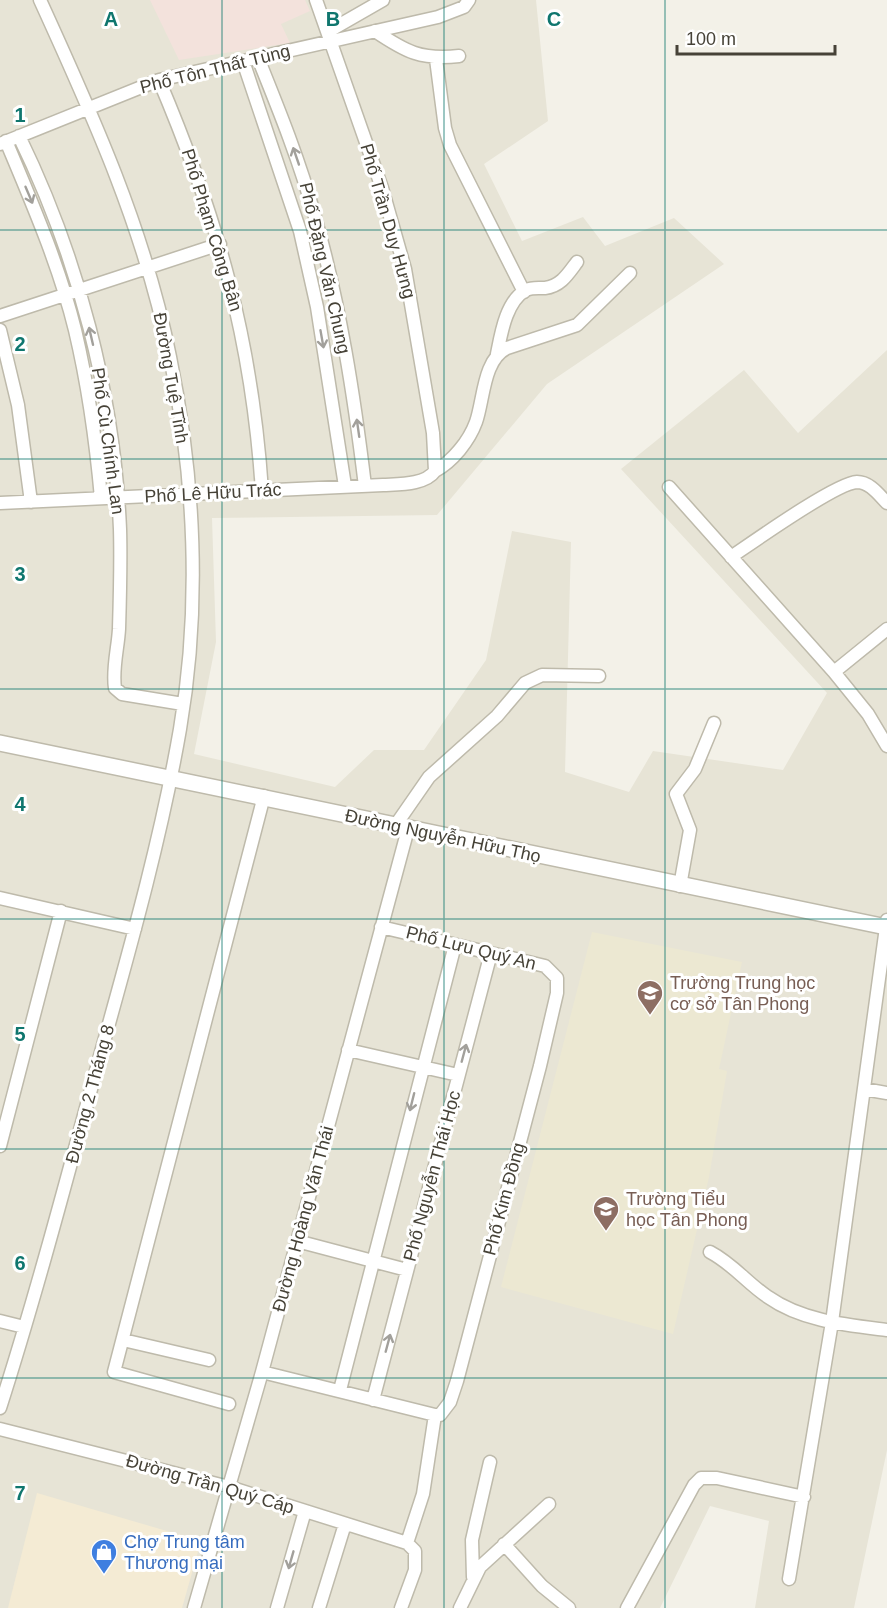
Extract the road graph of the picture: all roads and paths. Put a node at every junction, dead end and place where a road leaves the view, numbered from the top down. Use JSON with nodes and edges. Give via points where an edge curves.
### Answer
{"nodes":[{"id":1,"x":40,"y":0,"type":"edge"},
{"id":2,"x":316,"y":0,"type":"edge"},
{"id":3,"x":383,"y":0,"type":"edge"},
{"id":4,"x":469,"y":0,"type":"edge"},
{"id":5,"x":375,"y":31,"type":"junction"},
{"id":6,"x":331,"y":36,"type":"junction"},
{"id":7,"x":459,"y":56,"type":"dead end"},
{"id":8,"x":258,"y":58,"type":"junction"},
{"id":9,"x":436,"y":58,"type":"junction"},
{"id":10,"x":243,"y":61,"type":"junction"},
{"id":11,"x":159,"y":80,"type":"junction"},
{"id":12,"x":89,"y":107,"type":"junction"},
{"id":13,"x":19,"y":135,"type":"junction"},
{"id":14,"x":3,"y":142,"type":"edge"},
{"id":15,"x":220,"y":244,"type":"junction"},
{"id":16,"x":577,"y":262,"type":"dead end"},
{"id":17,"x":328,"y":267,"type":"junction"},
{"id":18,"x":148,"y":268,"type":"junction"},
{"id":19,"x":309,"y":272,"type":"junction"},
{"id":20,"x":630,"y":273,"type":"dead end"},
{"id":21,"x":79,"y":291,"type":"junction"},
{"id":22,"x":524,"y":292,"type":"junction"},
{"id":23,"x":66,"y":295,"type":"junction"},
{"id":24,"x":0,"y":316,"type":"edge"},
{"id":25,"x":0,"y":330,"type":"edge"},
{"id":26,"x":497,"y":354,"type":"junction"},
{"id":27,"x":430,"y":475,"type":"junction"},
{"id":28,"x":345,"y":486,"type":"junction"},
{"id":29,"x":365,"y":486,"type":"junction"},
{"id":30,"x":669,"y":487,"type":"dead end"},
{"id":31,"x":883,"y":490,"type":"edge"},
{"id":32,"x":262,"y":491,"type":"junction"},
{"id":33,"x":189,"y":495,"type":"junction"},
{"id":34,"x":118,"y":497,"type":"junction"},
{"id":35,"x":101,"y":498,"type":"junction"},
{"id":36,"x":31,"y":502,"type":"junction"},
{"id":37,"x":0,"y":503,"type":"edge"},
{"id":38,"x":887,"y":503,"type":"edge"},
{"id":39,"x":732,"y":557,"type":"junction"},
{"id":40,"x":887,"y":629,"type":"edge"},
{"id":41,"x":834,"y":672,"type":"junction"},
{"id":42,"x":599,"y":676,"type":"dead end"},
{"id":43,"x":183,"y":704,"type":"junction"},
{"id":44,"x":714,"y":723,"type":"dead end"},
{"id":45,"x":0,"y":743,"type":"edge"},
{"id":46,"x":887,"y":746,"type":"edge"},
{"id":47,"x":170,"y":777,"type":"junction"},
{"id":48,"x":264,"y":796,"type":"junction"},
{"id":49,"x":401,"y":828,"type":"junction"},
{"id":50,"x":680,"y":886,"type":"junction"},
{"id":51,"x":0,"y":898,"type":"edge"},
{"id":52,"x":61,"y":911,"type":"junction"},
{"id":53,"x":887,"y":925,"type":"edge"},
{"id":54,"x":381,"y":927,"type":"junction"},
{"id":55,"x":135,"y":929,"type":"junction"},
{"id":56,"x":455,"y":945,"type":"junction"},
{"id":57,"x":491,"y":953,"type":"junction"},
{"id":58,"x":557,"y":978,"type":"joint"},
{"id":59,"x":348,"y":1050,"type":"junction"},
{"id":60,"x":421,"y":1067,"type":"junction"},
{"id":61,"x":458,"y":1075,"type":"junction"},
{"id":62,"x":864,"y":1089,"type":"junction"},
{"id":63,"x":887,"y":1093,"type":"edge"},
{"id":64,"x":0,"y":1146,"type":"edge"},
{"id":65,"x":297,"y":1241,"type":"junction"},
{"id":66,"x":710,"y":1252,"type":"dead end"},
{"id":67,"x":372,"y":1260,"type":"junction"},
{"id":68,"x":407,"y":1270,"type":"junction"},
{"id":69,"x":0,"y":1321,"type":"edge"},
{"id":70,"x":832,"y":1322,"type":"junction"},
{"id":71,"x":24,"y":1327,"type":"junction"},
{"id":72,"x":887,"y":1330,"type":"edge"},
{"id":73,"x":123,"y":1340,"type":"junction"},
{"id":74,"x":209,"y":1360,"type":"dead end"},
{"id":75,"x":262,"y":1372,"type":"junction"},
{"id":76,"x":340,"y":1390,"type":"junction"},
{"id":77,"x":373,"y":1400,"type":"junction"},
{"id":78,"x":229,"y":1404,"type":"dead end"},
{"id":79,"x":0,"y":1408,"type":"edge"},
{"id":80,"x":437,"y":1415,"type":"junction"},
{"id":81,"x":0,"y":1429,"type":"edge"},
{"id":82,"x":490,"y":1462,"type":"dead end"},
{"id":83,"x":229,"y":1487,"type":"junction"},
{"id":84,"x":804,"y":1497,"type":"junction"},
{"id":85,"x":549,"y":1504,"type":"dead end"},
{"id":86,"x":305,"y":1511,"type":"junction"},
{"id":87,"x":345,"y":1524,"type":"junction"},
{"id":88,"x":504,"y":1544,"type":"junction"},
{"id":89,"x":411,"y":1547,"type":"junction"},
{"id":90,"x":473,"y":1577,"type":"junction"},
{"id":91,"x":789,"y":1579,"type":"dead end"},
{"id":92,"x":194,"y":1608,"type":"edge"},
{"id":93,"x":277,"y":1608,"type":"edge"},
{"id":94,"x":319,"y":1608,"type":"edge"},
{"id":95,"x":401,"y":1608,"type":"edge"},
{"id":96,"x":460,"y":1608,"type":"edge"},
{"id":97,"x":569,"y":1608,"type":"edge"},
{"id":98,"x":627,"y":1608,"type":"edge"}],
"edges":[{"from":1,"to":12,"type":"street","name":"Đường Tuệ Tĩnh"},
{"from":2,"to":6,"type":"street","name":"Phố Trần Duy Hưng"},
{"from":3,"to":6,"type":"street"},
{"from":4,"to":5,"type":"street","name":"Phố Tôn Thất Tùng","via":[[453,13]]},
{"from":5,"to":6,"type":"street","name":"Phố Tôn Thất Tùng"},
{"from":5,"to":9,"type":"street","via":[[412,54]]},
{"from":6,"to":8,"type":"street","name":"Phố Tôn Thất Tùng"},
{"from":6,"to":27,"type":"street","name":"Phố Trần Duy Hưng","via":[[405,269],[433,434]]},
{"from":7,"to":9,"type":"street"},
{"from":8,"to":10,"type":"street","name":"Phố Tôn Thất Tùng"},
{"from":17,"to":8,"type":"street","name":"Phố Đặng Văn Chung","one_way":true,"via":[[303,177]]},
{"from":9,"to":22,"type":"street","via":[[450,145]]},
{"from":10,"to":11,"type":"street","name":"Phố Tôn Thất Tùng"},
{"from":10,"to":19,"type":"street","name":"Phố Đặng Văn Chung","via":[[285,179]]},
{"from":11,"to":12,"type":"street","name":"Phố Tôn Thất Tùng"},
{"from":11,"to":15,"type":"street","name":"Phố Phạm Công Bân"},
{"from":12,"to":13,"type":"street","name":"Phố Tôn Thất Tùng"},
{"from":12,"to":18,"type":"street","name":"Đường Tuệ Tĩnh","via":[[120,182]]},
{"from":13,"to":14,"type":"street","name":"Phố Tôn Thất Tùng"},
{"from":13,"to":21,"type":"street","name":"Phố Cù Chính Lan","via":[[51,207]]},
{"from":14,"to":23,"type":"street","name":"Phố Cù Chính Lan","one_way":true},
{"from":15,"to":18,"type":"street"},
{"from":15,"to":32,"type":"street","name":"Phố Phạm Công Bân","via":[[252,386]]},
{"from":16,"to":22,"type":"street","via":[[554,286]]},
{"from":17,"to":19,"type":"street"},
{"from":29,"to":17,"type":"street","name":"Phố Đặng Văn Chung","one_way":true},
{"from":18,"to":21,"type":"street"},
{"from":18,"to":33,"type":"street","name":"Đường Tuệ Tĩnh","via":[[173,370]]},
{"from":19,"to":28,"type":"street","name":"Phố Đặng Văn Chung","one_way":true},
{"from":20,"to":26,"type":"street","via":[[577,325]]},
{"from":21,"to":23,"type":"street"},
{"from":34,"to":21,"type":"street","name":"Phố Cù Chính Lan","one_way":true,"via":[[104,400]]},
{"from":22,"to":26,"type":"street","via":[[506,319]]},
{"from":23,"to":24,"type":"street"},
{"from":23,"to":35,"type":"street","name":"Phố Cù Chính Lan","via":[[89,402]]},
{"from":25,"to":36,"type":"street","via":[[18,405]]},
{"from":26,"to":27,"type":"street","via":[[473,430],[455,456]]},
{"from":27,"to":29,"type":"street","name":"Phố Lê Hữu Trác"},
{"from":28,"to":29,"type":"street","name":"Phố Lê Hữu Trác"},
{"from":28,"to":32,"type":"street","name":"Phố Lê Hữu Trác"},
{"from":30,"to":39,"type":"street"},
{"from":31,"to":38,"type":"street"},
{"from":31,"to":39,"type":"street","via":[[864,483],[840,488]]},
{"from":32,"to":33,"type":"street","name":"Phố Lê Hữu Trác"},
{"from":33,"to":34,"type":"street","name":"Phố Lê Hữu Trác"},
{"from":33,"to":43,"type":"street","name":"Đường Tuệ Tĩnh","via":[[192,583]]},
{"from":34,"to":35,"type":"street","name":"Phố Lê Hữu Trác"},
{"from":34,"to":43,"type":"street","name":"Phố Cù Chính Lan","via":[[121,573],[115,688],[123,694]]},
{"from":35,"to":36,"type":"street","name":"Phố Lê Hữu Trác"},
{"from":36,"to":37,"type":"street","name":"Phố Lê Hữu Trác"},
{"from":39,"to":41,"type":"street"},
{"from":40,"to":41,"type":"street"},
{"from":41,"to":46,"type":"street","via":[[868,714]]},
{"from":42,"to":49,"type":"street","name":"Đường Hoàng Văn Thái","via":[[542,675],[525,683],[497,716],[429,777]]},
{"from":43,"to":47,"type":"street","name":"Đường Tuệ Tĩnh"},
{"from":44,"to":50,"type":"street","via":[[695,770],[675,794],[690,830]]},
{"from":45,"to":47,"type":"street","name":"Đường Nguyễn Hữu Thọ"},
{"from":47,"to":48,"type":"street","name":"Đường Nguyễn Hữu Thọ"},
{"from":47,"to":55,"type":"street","name":"Đường 2 Tháng 8"},
{"from":48,"to":49,"type":"street","name":"Đường Nguyễn Hữu Thọ"},
{"from":48,"to":73,"type":"street"},
{"from":49,"to":50,"type":"street","name":"Đường Nguyễn Hữu Thọ"},
{"from":49,"to":54,"type":"street","name":"Đường Hoàng Văn Thái"},
{"from":50,"to":53,"type":"street","name":"Đường Nguyễn Hữu Thọ"},
{"from":51,"to":52,"type":"street"},
{"from":52,"to":55,"type":"street"},
{"from":52,"to":64,"type":"street"},
{"from":53,"to":62,"type":"street"},
{"from":54,"to":56,"type":"street","name":"Phố Lưu Quý An"},
{"from":54,"to":59,"type":"street","name":"Đường Hoàng Văn Thái"},
{"from":55,"to":71,"type":"street","name":"Đường 2 Tháng 8"},
{"from":56,"to":57,"type":"street","name":"Phố Lưu Quý An"},
{"from":56,"to":60,"type":"street","name":"Phố Nguyễn Thái Học"},
{"from":57,"to":58,"type":"street","name":"Phố Lưu Quý An","via":[[545,966]]},
{"from":61,"to":57,"type":"street","name":"Phố Nguyễn Thái Học","one_way":true},
{"from":58,"to":80,"type":"street","name":"Phố Kim Đồng","via":[[540,1066],[457,1381],[450,1402]]},
{"from":59,"to":60,"type":"street"},
{"from":59,"to":65,"type":"street","name":"Đường Hoàng Văn Thái"},
{"from":60,"to":61,"type":"street"},
{"from":60,"to":67,"type":"street","name":"Phố Nguyễn Thái Học","one_way":true},
{"from":61,"to":68,"type":"street","name":"Phố Nguyễn Thái Học"},
{"from":62,"to":63,"type":"street"},
{"from":62,"to":70,"type":"street"},
{"from":65,"to":67,"type":"street"},
{"from":65,"to":75,"type":"street","name":"Đường Hoàng Văn Thái"},
{"from":66,"to":70,"type":"street","via":[[778,1304]]},
{"from":67,"to":68,"type":"street"},
{"from":67,"to":76,"type":"street","name":"Phố Nguyễn Thái Học"},
{"from":77,"to":68,"type":"street","name":"Phố Nguyễn Thái Học","one_way":true},
{"from":69,"to":71,"type":"street"},
{"from":70,"to":72,"type":"street"},
{"from":70,"to":84,"type":"street"},
{"from":71,"to":79,"type":"street","name":"Đường 2 Tháng 8"},
{"from":73,"to":74,"type":"street"},
{"from":73,"to":78,"type":"street","via":[[114,1372]]},
{"from":75,"to":76,"type":"street"},
{"from":75,"to":83,"type":"street","name":"Đường Hoàng Văn Thái"},
{"from":76,"to":77,"type":"street"},
{"from":77,"to":80,"type":"street"},
{"from":80,"to":89,"type":"street"},
{"from":81,"to":83,"type":"street","name":"Đường Trần Quý Cáp"},
{"from":82,"to":90,"type":"street","via":[[472,1540]]},
{"from":83,"to":86,"type":"street","name":"Đường Trần Quý Cáp"},
{"from":83,"to":92,"type":"street","name":"Đường Hoàng Văn Thái"},
{"from":84,"to":91,"type":"street"},
{"from":84,"to":98,"type":"street","via":[[701,1478]]},
{"from":85,"to":88,"type":"street"},
{"from":86,"to":87,"type":"street","name":"Đường Trần Quý Cáp"},
{"from":86,"to":93,"type":"street","one_way":true},
{"from":87,"to":89,"type":"street","name":"Đường Trần Quý Cáp"},
{"from":87,"to":94,"type":"street"},
{"from":88,"to":90,"type":"street"},
{"from":88,"to":97,"type":"street","via":[[542,1586]]},
{"from":89,"to":95,"type":"street","via":[[415,1570]]},
{"from":90,"to":96,"type":"street"}]}
